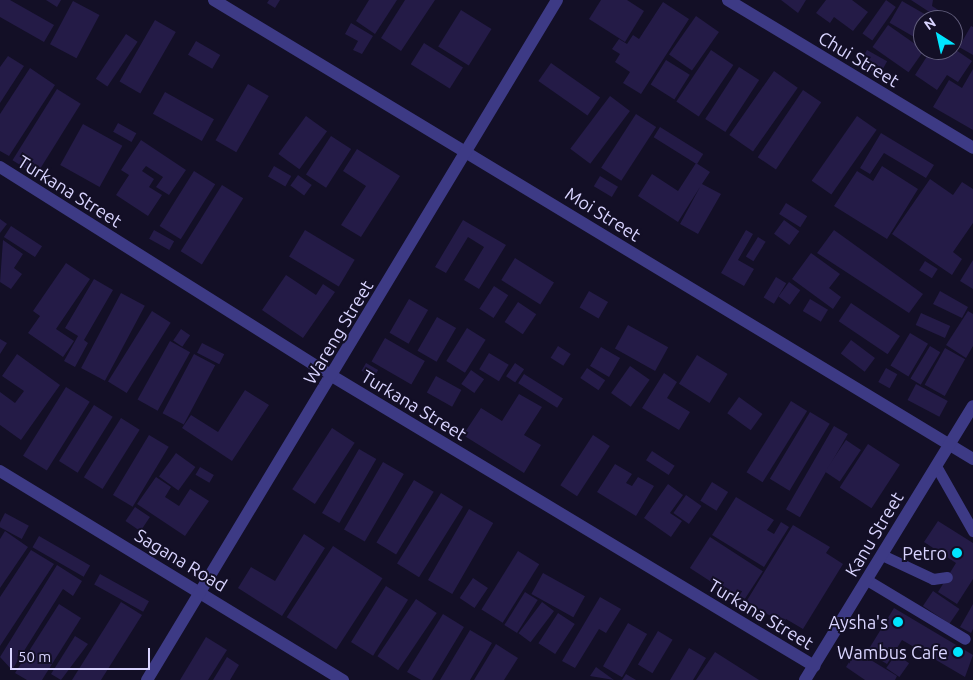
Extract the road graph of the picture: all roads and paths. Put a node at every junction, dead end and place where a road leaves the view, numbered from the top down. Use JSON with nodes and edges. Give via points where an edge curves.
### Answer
{"nodes":[{"id":1,"x":214,"y":0,"type":"edge"},
{"id":2,"x":557,"y":0,"type":"edge"},
{"id":3,"x":728,"y":0,"type":"edge"},
{"id":4,"x":973,"y":148,"type":"edge"},
{"id":5,"x":465,"y":152,"type":"junction"},
{"id":6,"x":0,"y":167,"type":"edge"},
{"id":7,"x":332,"y":376,"type":"junction"},
{"id":8,"x":973,"y":406,"type":"edge"},
{"id":9,"x":948,"y":446,"type":"junction"},
{"id":10,"x":973,"y":459,"type":"edge"},
{"id":11,"x":936,"y":466,"type":"junction"},
{"id":12,"x":0,"y":471,"type":"edge"},
{"id":13,"x":973,"y":531,"type":"edge"},
{"id":14,"x":882,"y":555,"type":"junction"},
{"id":15,"x":947,"y":577,"type":"dead end"},
{"id":16,"x":867,"y":580,"type":"junction"},
{"id":17,"x":200,"y":592,"type":"junction"},
{"id":18,"x":965,"y":639,"type":"dead end"},
{"id":19,"x":814,"y":666,"type":"junction"},
{"id":20,"x":147,"y":680,"type":"edge"},
{"id":21,"x":343,"y":680,"type":"edge"},
{"id":22,"x":805,"y":680,"type":"edge"}],
"edges":[{"from":1,"to":5,"type":"street","name":"Moi Street"},
{"from":2,"to":5,"type":"street","name":"Wareng Street"},
{"from":3,"to":4,"type":"street","name":"Chui Street"},
{"from":5,"to":7,"type":"street","name":"Wareng Street"},
{"from":5,"to":9,"type":"street","name":"Moi Street"},
{"from":6,"to":7,"type":"street","name":"Turkana Street"},
{"from":7,"to":17,"type":"street","name":"Wareng Street"},
{"from":7,"to":19,"type":"street","name":"Turkana Street"},
{"from":8,"to":9,"type":"street","name":"Kanu Street"},
{"from":9,"to":10,"type":"street","name":"Moi Street"},
{"from":9,"to":11,"type":"street","name":"Kanu Street"},
{"from":11,"to":13,"type":"lane"},
{"from":11,"to":14,"type":"street","name":"Kanu Street"},
{"from":12,"to":17,"type":"street","name":"Sagana Road"},
{"from":14,"to":15,"type":"lane","via":[[933,579]]},
{"from":14,"to":16,"type":"street","name":"Kanu Street"},
{"from":16,"to":18,"type":"lane"},
{"from":16,"to":19,"type":"street","name":"Kanu Street"},
{"from":17,"to":20,"type":"street","name":"Wareng Street"},
{"from":17,"to":21,"type":"street","name":"Sagana Road"},
{"from":19,"to":22,"type":"street","name":"Kanu Street"}]}
